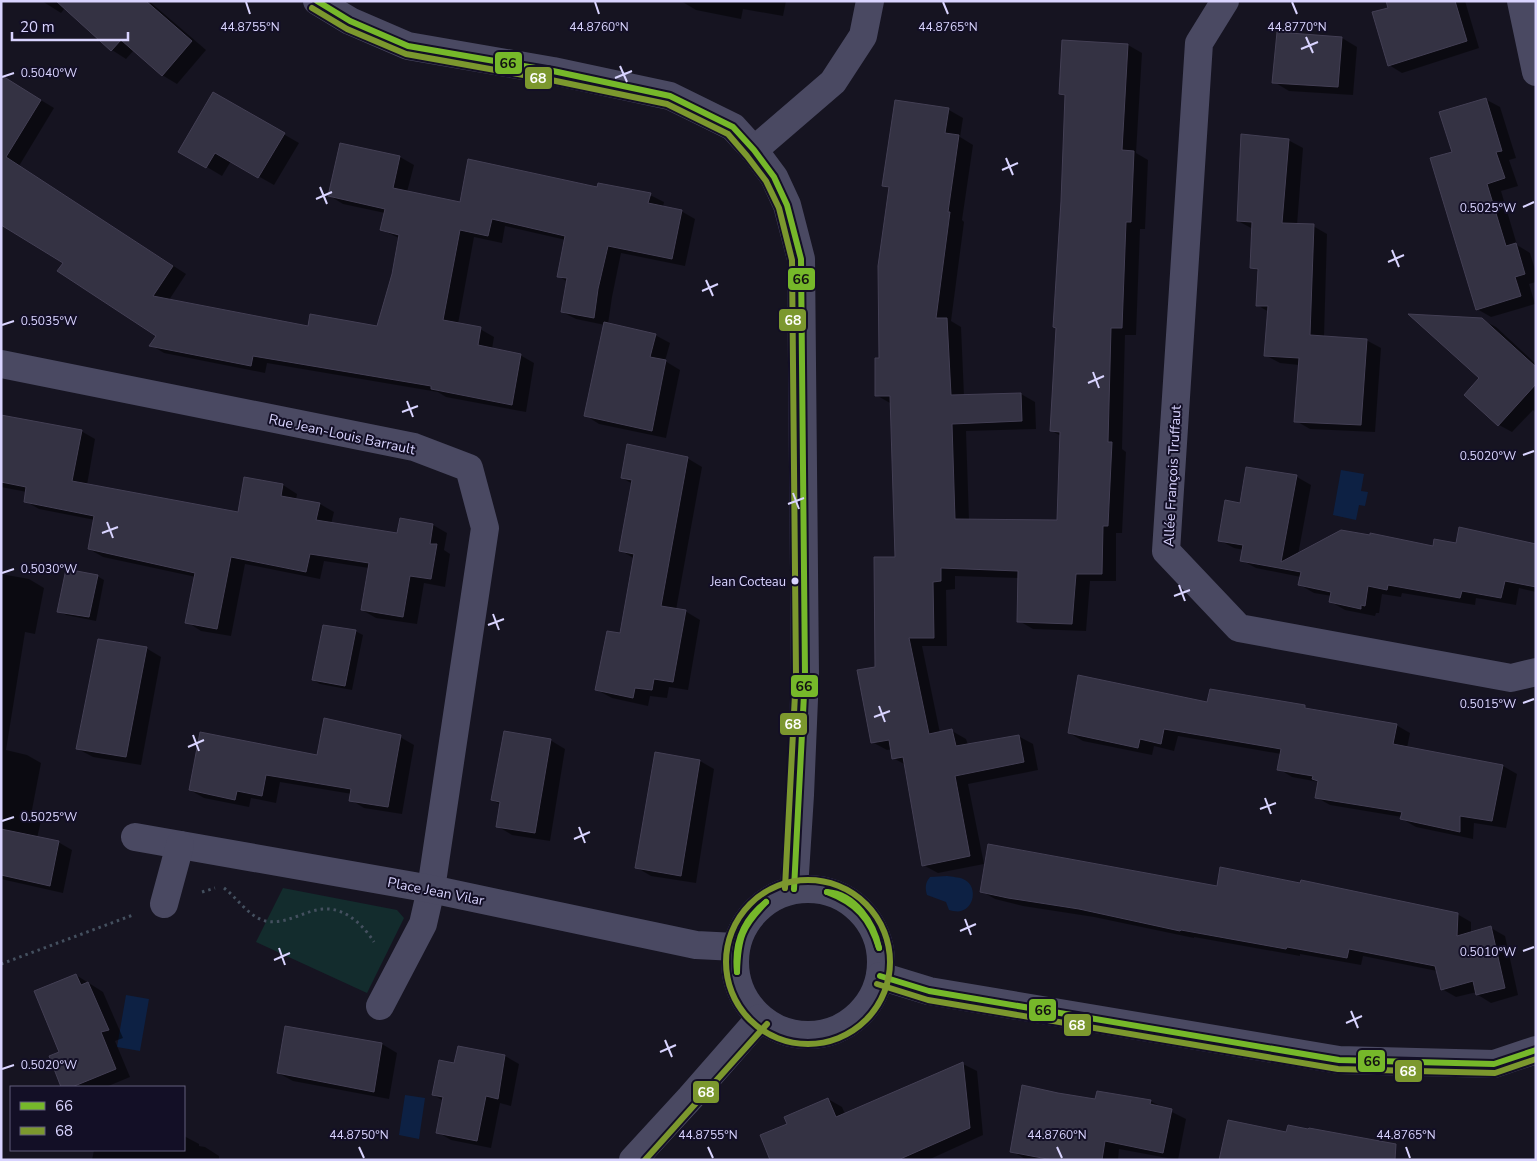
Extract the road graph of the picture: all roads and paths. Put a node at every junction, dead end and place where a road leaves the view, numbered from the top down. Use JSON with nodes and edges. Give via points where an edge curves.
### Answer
{"nodes":[{"id":1,"x":317,"y":1,"type":"edge"},
{"id":2,"x":870,"y":1,"type":"edge"},
{"id":3,"x":1225,"y":1,"type":"edge"},
{"id":4,"x":1521,"y":1,"type":"edge"},
{"id":5,"x":1536,"y":72,"type":"edge"},
{"id":6,"x":754,"y":150,"type":"junction"},
{"id":7,"x":1,"y":364,"type":"edge"},
{"id":8,"x":1536,"y":672,"type":"edge"},
{"id":9,"x":135,"y":837,"type":"dead end"},
{"id":10,"x":180,"y":845,"type":"junction"},
{"id":11,"x":431,"y":889,"type":"junction"},
{"id":12,"x":794,"y":889,"type":"junction"},
{"id":13,"x":166,"y":897,"type":"junction"},
{"id":14,"x":736,"y":947,"type":"junction"},
{"id":15,"x":1,"y":964,"type":"edge"},
{"id":16,"x":400,"y":968,"type":"junction"},
{"id":17,"x":880,"y":976,"type":"junction"},
{"id":18,"x":380,"y":1006,"type":"dead end"},
{"id":19,"x":760,"y":1018,"type":"junction"},
{"id":20,"x":1536,"y":1050,"type":"edge"},
{"id":21,"x":633,"y":1160,"type":"edge"}],
"edges":[{"from":1,"to":6,"type":"street","via":[[350,21],[408,46],[670,96],[732,126]]},
{"from":2,"to":6,"type":"street","via":[[863,36],[833,82]]},
{"from":3,"to":8,"type":"street","name":"Allée François Truffaut","via":[[1199,44],[1166,551],[1238,628],[1511,678]]},
{"from":4,"to":5,"type":"street"},
{"from":6,"to":12,"type":"street","via":[[774,177],[787,205],[801,259],[805,675]]},
{"from":7,"to":11,"type":"street","name":"Rue Jean-Louis Barrault","via":[[414,447],[468,468],[485,528]]},
{"from":9,"to":10,"type":"street","name":"Place Jean Vilar"},
{"from":10,"to":11,"type":"street","name":"Place Jean Vilar"},
{"from":10,"to":13,"type":"street"},
{"from":11,"to":14,"type":"street","name":"Place Jean Vilar","via":[[696,945]]},
{"from":11,"to":16,"type":"street","via":[[423,924]]},
{"from":12,"to":14,"type":"street","via":[[774,897],[756,910],[743,927]]},
{"from":12,"to":17,"type":"street","via":[[818,888],[841,896],[860,909],[874,929],[881,952]]},
{"from":13,"to":15,"type":"path"},
{"from":13,"to":16,"type":"path","via":[[225,888],[250,913],[267,921],[284,921],[325,909],[338,910],[357,922],[385,957]]},
{"from":14,"to":19,"type":"street","via":[[738,986]]},
{"from":16,"to":18,"type":"street"},
{"from":17,"to":19,"type":"street","via":[[871,1000],[855,1019],[832,1032],[807,1036],[782,1031]]},
{"from":17,"to":20,"type":"street","via":[[929,991],[1339,1060],[1494,1064]]},
{"from":19,"to":21,"type":"street"}]}
